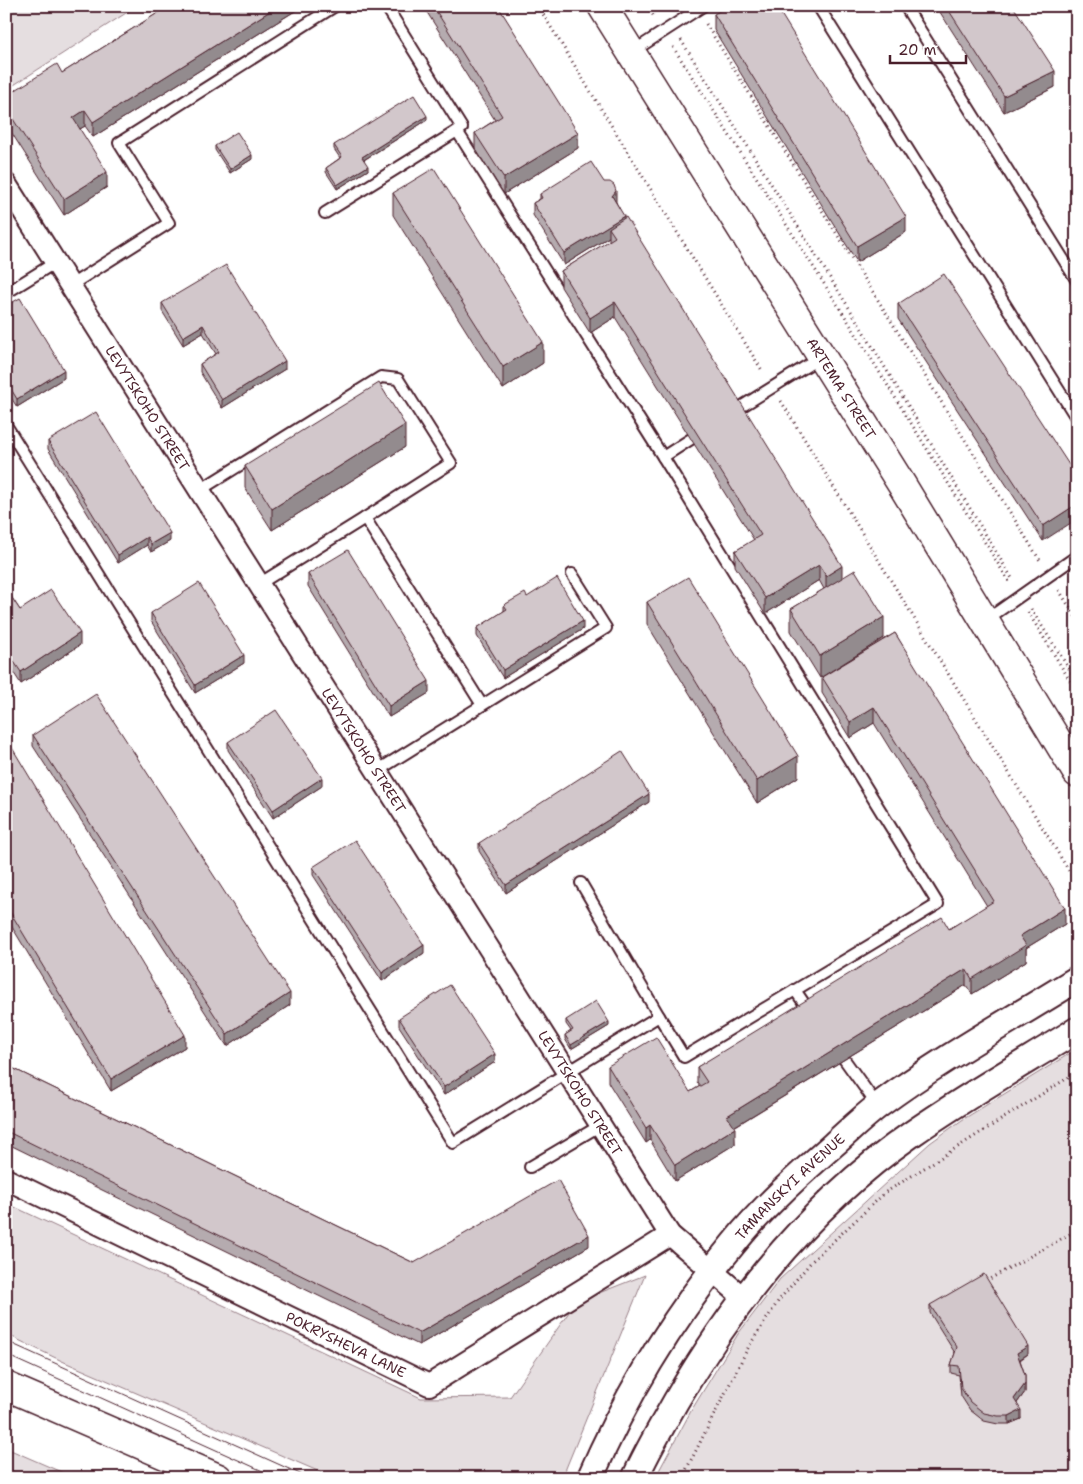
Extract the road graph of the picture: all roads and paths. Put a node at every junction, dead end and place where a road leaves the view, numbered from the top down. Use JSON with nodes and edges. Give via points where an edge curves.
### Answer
{"nodes":[{"id":1,"x":335,"y":6,"type":"edge"},
{"id":2,"x":386,"y":6,"type":"edge"},
{"id":3,"x":538,"y":6,"type":"edge"},
{"id":4,"x":602,"y":6,"type":"edge"},
{"id":5,"x":647,"y":6,"type":"edge"},
{"id":6,"x":818,"y":6,"type":"edge"},
{"id":7,"x":904,"y":6,"type":"edge"},
{"id":8,"x":700,"y":8,"type":"edge"},
{"id":9,"x":668,"y":29,"type":"junction"},
{"id":10,"x":631,"y":53,"type":"junction"},
{"id":11,"x":457,"y":131,"type":"junction"},
{"id":12,"x":6,"y":184,"type":"edge"},
{"id":13,"x":325,"y":213,"type":"dead end"},
{"id":14,"x":56,"y":262,"type":"junction"},
{"id":15,"x":1077,"y":282,"type":"edge"},
{"id":16,"x":71,"y":285,"type":"junction"},
{"id":17,"x":6,"y":292,"type":"edge"},
{"id":18,"x":822,"y":356,"type":"junction"},
{"id":19,"x":773,"y":387,"type":"junction"},
{"id":20,"x":736,"y":410,"type":"edge"},
{"id":21,"x":1077,"y":419,"type":"edge"},
{"id":22,"x":6,"y":425,"type":"edge"},
{"id":23,"x":691,"y":439,"type":"edge"},
{"id":24,"x":663,"y":457,"type":"junction"},
{"id":25,"x":200,"y":490,"type":"junction"},
{"id":26,"x":366,"y":518,"type":"junction"},
{"id":27,"x":1077,"y":556,"type":"edge"},
{"id":28,"x":572,"y":574,"type":"dead end"},
{"id":29,"x":1050,"y":575,"type":"junction"},
{"id":30,"x":259,"y":584,"type":"junction"},
{"id":31,"x":1020,"y":596,"type":"junction"},
{"id":32,"x":1077,"y":619,"type":"edge"},
{"id":33,"x":985,"y":621,"type":"junction"},
{"id":34,"x":1077,"y":681,"type":"edge"},
{"id":35,"x":1077,"y":692,"type":"edge"},
{"id":36,"x":482,"y":705,"type":"junction"},
{"id":37,"x":377,"y":771,"type":"junction"},
{"id":38,"x":1077,"y":773,"type":"edge"},
{"id":39,"x":581,"y":883,"type":"dead end"},
{"id":40,"x":1077,"y":884,"type":"edge"},
{"id":41,"x":1077,"y":979,"type":"edge"},
{"id":42,"x":795,"y":990,"type":"junction"},
{"id":43,"x":811,"y":1013,"type":"edge"},
{"id":44,"x":659,"y":1016,"type":"junction"},
{"id":45,"x":1077,"y":1030,"type":"edge"},
{"id":46,"x":844,"y":1059,"type":"edge"},
{"id":47,"x":566,"y":1072,"type":"junction"},
{"id":48,"x":1077,"y":1072,"type":"edge"},
{"id":49,"x":878,"y":1106,"type":"junction"},
{"id":50,"x":601,"y":1126,"type":"junction"},
{"id":51,"x":530,"y":1167,"type":"dead end"},
{"id":52,"x":6,"y":1179,"type":"edge"},
{"id":53,"x":1077,"y":1230,"type":"edge"},
{"id":54,"x":670,"y":1235,"type":"junction"},
{"id":55,"x":712,"y":1270,"type":"junction"},
{"id":56,"x":984,"y":1282,"type":"edge"},
{"id":57,"x":744,"y":1298,"type":"junction"},
{"id":58,"x":6,"y":1386,"type":"edge"},
{"id":59,"x":218,"y":1478,"type":"edge"},
{"id":60,"x":590,"y":1478,"type":"edge"},
{"id":61,"x":635,"y":1478,"type":"edge"},
{"id":62,"x":682,"y":1478,"type":"edge"}],
"edges":[{"from":1,"to":16,"type":"lane","via":[[119,143],[168,223]]},
{"from":2,"to":11,"type":"lane","via":[[462,128]]},
{"from":3,"to":19,"type":"path"},
{"from":4,"to":10,"type":"main road","name":"ARTEMA STREET"},
{"from":5,"to":9,"type":"path"},
{"from":6,"to":21,"type":"lane"},
{"from":7,"to":15,"type":"lane"},
{"from":8,"to":9,"type":"lane"},
{"from":8,"to":29,"type":"path"},
{"from":9,"to":10,"type":"lane"},
{"from":9,"to":31,"type":"path"},
{"from":9,"to":31,"type":"path","via":[[854,316]]},
{"from":10,"to":18,"type":"main road","name":"ARTEMA STREET"},
{"from":11,"to":13,"type":"lane"},
{"from":11,"to":24,"type":"lane"},
{"from":12,"to":14,"type":"street","name":"LEVYTSKOHO STREET"},
{"from":14,"to":16,"type":"street","name":"LEVYTSKOHO STREET"},
{"from":14,"to":17,"type":"lane"},
{"from":16,"to":25,"type":"street","name":"LEVYTSKOHO STREET"},
{"from":18,"to":19,"type":"lane"},
{"from":18,"to":33,"type":"main road","name":"ARTEMA STREET"},
{"from":19,"to":20,"type":"lane"},
{"from":19,"to":40,"type":"path"},
{"from":22,"to":47,"type":"lane","via":[[453,1144]]},
{"from":23,"to":24,"type":"lane"},
{"from":24,"to":42,"type":"lane","via":[[938,904]]},
{"from":25,"to":26,"type":"lane","via":[[381,378],[398,379],[451,464]]},
{"from":25,"to":30,"type":"street","name":"LEVYTSKOHO STREET"},
{"from":26,"to":30,"type":"lane"},
{"from":26,"to":36,"type":"lane"},
{"from":27,"to":29,"type":"lane"},
{"from":28,"to":36,"type":"lane","via":[[606,628]]},
{"from":29,"to":31,"type":"lane"},
{"from":29,"to":32,"type":"path"},
{"from":30,"to":37,"type":"street","name":"LEVYTSKOHO STREET"},
{"from":31,"to":33,"type":"lane"},
{"from":31,"to":34,"type":"path"},
{"from":31,"to":35,"type":"path"},
{"from":33,"to":38,"type":"main road","name":"ARTEMA STREET"},
{"from":36,"to":37,"type":"lane"},
{"from":37,"to":47,"type":"street","name":"LEVYTSKOHO STREET"},
{"from":39,"to":44,"type":"lane"},
{"from":41,"to":49,"type":"street","name":"TAMANSKYI AVENUE","via":[[917,1078]]},
{"from":42,"to":43,"type":"lane"},
{"from":42,"to":44,"type":"lane","via":[[684,1057]]},
{"from":44,"to":47,"type":"lane"},
{"from":45,"to":57,"type":"street","via":[[912,1134],[867,1170],[787,1246]]},
{"from":46,"to":49,"type":"lane"},
{"from":47,"to":50,"type":"street","name":"LEVYTSKOHO STREET"},
{"from":48,"to":62,"type":"path","via":[[886,1192],[812,1261],[779,1300],[749,1346]]},
{"from":49,"to":55,"type":"street","name":"TAMANSKYI AVENUE","via":[[805,1170],[735,1241]]},
{"from":50,"to":51,"type":"lane"},
{"from":50,"to":54,"type":"street","name":"LEVYTSKOHO STREET"},
{"from":52,"to":54,"type":"street","name":"POKRYSHEVA LANE","via":[[430,1385]]},
{"from":53,"to":56,"type":"path"},
{"from":54,"to":55,"type":"street","name":"LEVYTSKOHO STREET"},
{"from":55,"to":57,"type":"street","name":"LEVYTSKOHO STREET"},
{"from":55,"to":60,"type":"street","name":"TAMANSKYI AVENUE","via":[[650,1363]]},
{"from":57,"to":61,"type":"street","via":[[701,1358]]},
{"from":58,"to":59,"type":"main road"}]}
